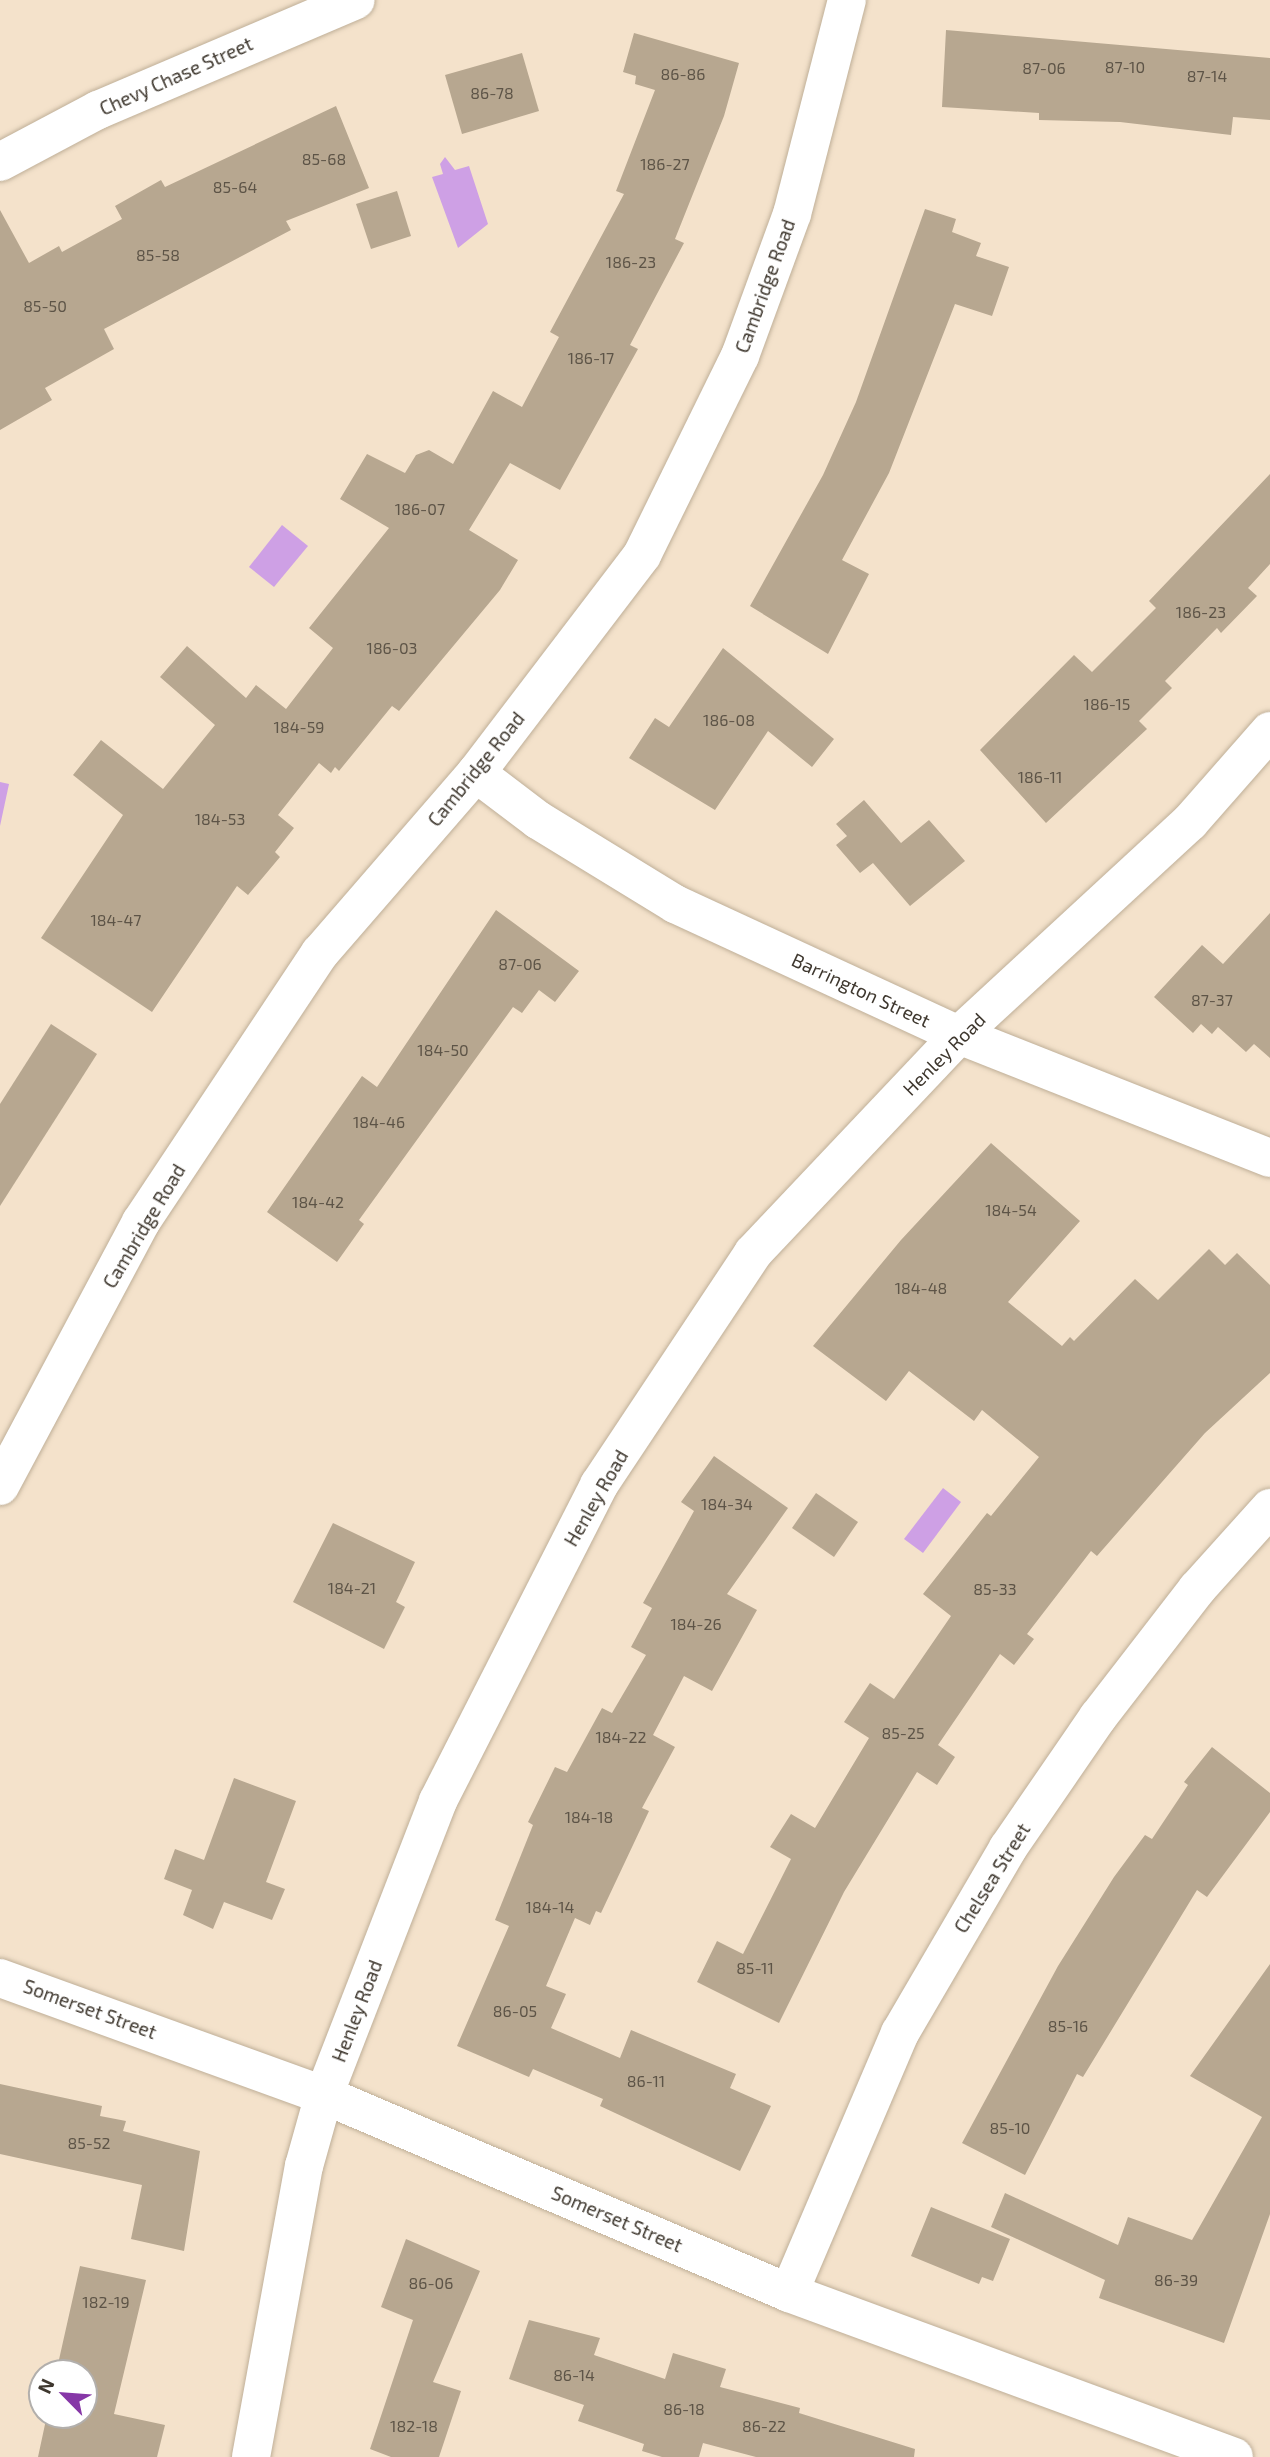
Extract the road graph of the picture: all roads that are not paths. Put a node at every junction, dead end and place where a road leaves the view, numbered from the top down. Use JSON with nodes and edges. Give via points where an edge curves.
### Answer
{"nodes":[{"id":1,"x":356,"y":0,"type":"edge"},
{"id":2,"x":847,"y":0,"type":"edge"},
{"id":3,"x":0,"y":162,"type":"edge"},
{"id":4,"x":1270,"y":730,"type":"edge"},
{"id":5,"x":476,"y":773,"type":"junction"},
{"id":6,"x":959,"y":1035,"type":"junction"},
{"id":7,"x":1270,"y":1158,"type":"edge"},
{"id":8,"x":0,"y":1486,"type":"edge"},
{"id":9,"x":1270,"y":1508,"type":"edge"},
{"id":10,"x":0,"y":1978,"type":"edge"},
{"id":11,"x":324,"y":2095,"type":"junction"},
{"id":12,"x":789,"y":2293,"type":"junction"},
{"id":13,"x":251,"y":2457,"type":"edge"},
{"id":14,"x":1234,"y":2457,"type":"edge"}],
"edges":[{"from":1,"to":3,"type":"street","name":"Chevy Chase Street","via":[[98,110]]},
{"from":2,"to":5,"type":"street","name":"Cambridge Road","via":[[792,214],[740,356],[642,555]]},
{"from":4,"to":6,"type":"street","name":"Henley Road","via":[[1190,822]]},
{"from":5,"to":6,"type":"street","name":"Barrington Street","via":[[538,820],[675,904]]},
{"from":5,"to":8,"type":"street","name":"Cambridge Road","via":[[320,953],[142,1222]]},
{"from":6,"to":7,"type":"street","name":"Barrington Street"},
{"from":6,"to":11,"type":"street","name":"Henley Road","via":[[753,1253],[599,1485],[438,1801]]},
{"from":9,"to":12,"type":"street","name":"Chelsea Street","via":[[1197,1589],[1098,1717],[1008,1848],[900,2032]]},
{"from":10,"to":11,"type":"street","name":"Somerset Street"},
{"from":11,"to":12,"type":"street","name":"Somerset Street"},
{"from":11,"to":13,"type":"street","name":"Henley Road","via":[[304,2166]]},
{"from":12,"to":14,"type":"street","name":"Somerset Street"}]}
